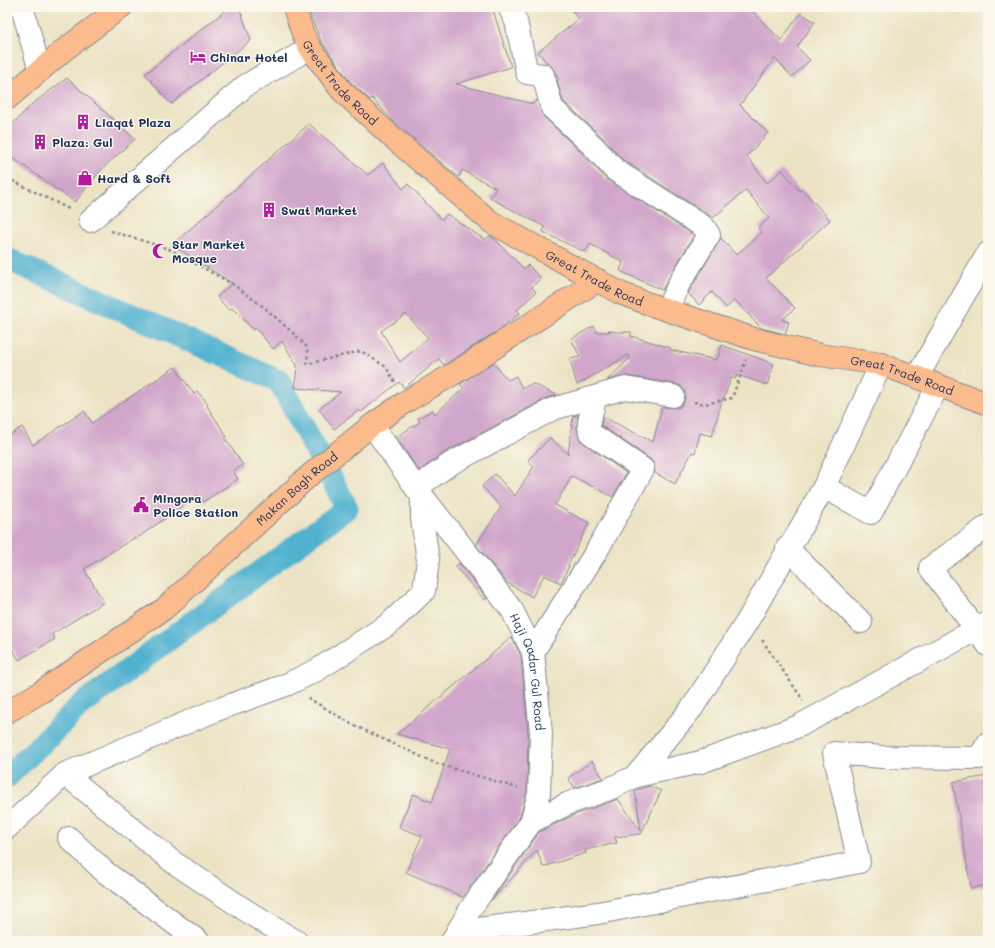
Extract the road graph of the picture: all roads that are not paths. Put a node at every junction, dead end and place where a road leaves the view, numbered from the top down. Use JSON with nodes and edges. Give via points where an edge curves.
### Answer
{"nodes":[{"id":1,"x":22,"y":7,"type":"edge"},
{"id":2,"x":121,"y":7,"type":"edge"},
{"id":3,"x":294,"y":7,"type":"edge"},
{"id":4,"x":509,"y":7,"type":"edge"},
{"id":5,"x":310,"y":48,"type":"junction"},
{"id":6,"x":40,"y":71,"type":"junction"},
{"id":7,"x":7,"y":99,"type":"edge"},
{"id":8,"x":90,"y":221,"type":"road end"},
{"id":9,"x":988,"y":252,"type":"edge"},
{"id":10,"x":598,"y":280,"type":"junction"},
{"id":11,"x":980,"y":280,"type":"edge"},
{"id":12,"x":667,"y":309,"type":"junction"},
{"id":13,"x":881,"y":364,"type":"junction"},
{"id":14,"x":918,"y":377,"type":"junction"},
{"id":15,"x":938,"y":386,"type":"junction"},
{"id":16,"x":674,"y":396,"type":"road end"},
{"id":17,"x":595,"y":397,"type":"junction"},
{"id":18,"x":988,"y":404,"type":"edge"},
{"id":19,"x":372,"y":426,"type":"junction"},
{"id":20,"x":824,"y":487,"type":"junction"},
{"id":21,"x":419,"y":491,"type":"junction"},
{"id":22,"x":988,"y":526,"type":"edge"},
{"id":23,"x":787,"y":548,"type":"junction"},
{"id":24,"x":862,"y":622,"type":"dead end"},
{"id":25,"x":984,"y":633,"type":"edge"},
{"id":26,"x":533,"y":652,"type":"junction"},
{"id":27,"x":7,"y":712,"type":"edge"},
{"id":28,"x":988,"y":743,"type":"edge"},
{"id":29,"x":65,"y":774,"type":"junction"},
{"id":30,"x":636,"y":776,"type":"junction"},
{"id":31,"x":531,"y":822,"type":"junction"},
{"id":32,"x":7,"y":828,"type":"edge"},
{"id":33,"x":69,"y":838,"type":"dead end"},
{"id":34,"x":455,"y":937,"type":"edge"},
{"id":35,"x":198,"y":941,"type":"edge"},
{"id":36,"x":296,"y":941,"type":"edge"}],
"edges":[{"from":1,"to":6,"type":"street"},
{"from":2,"to":6,"type":"main road"},
{"from":3,"to":5,"type":"main road","name":"Great Trade Road","via":[[302,34]]},
{"from":4,"to":12,"type":"street","via":[[516,21],[527,74],[543,75],[552,108],[615,170],[704,227],[709,235]]},
{"from":5,"to":8,"type":"street","via":[[245,86]]},
{"from":5,"to":10,"type":"main road","name":"Great Trade Road","via":[[342,91],[491,222]]},
{"from":6,"to":7,"type":"main road"},
{"from":9,"to":11,"type":"street"},
{"from":10,"to":12,"type":"main road","name":"Great Trade Road","via":[[620,293]]},
{"from":10,"to":19,"type":"main road","name":"Makan Bagh Road"},
{"from":11,"to":14,"type":"street"},
{"from":12,"to":13,"type":"main road","name":"Great Trade Road","via":[[754,339],[820,355]]},
{"from":13,"to":14,"type":"main road","name":"Great Trade Road"},
{"from":13,"to":20,"type":"street"},
{"from":14,"to":15,"type":"main road","name":"Great Trade Road"},
{"from":15,"to":18,"type":"main road","name":"Great Trade Road"},
{"from":15,"to":20,"type":"street","via":[[872,512]]},
{"from":16,"to":17,"type":"street","via":[[625,388]]},
{"from":17,"to":21,"type":"street","via":[[553,409],[450,464]]},
{"from":17,"to":26,"type":"street","via":[[588,422],[590,433],[643,470],[596,552]]},
{"from":19,"to":21,"type":"street","name":"Haji Qadar Gul Road"},
{"from":19,"to":27,"type":"main road","name":"Makan Bagh Road","via":[[311,474],[164,609]]},
{"from":20,"to":23,"type":"street"},
{"from":21,"to":26,"type":"street","name":"Haji Qadar Gul Road","via":[[512,610]]},
{"from":21,"to":29,"type":"street","via":[[428,560],[424,591],[389,624],[317,670],[286,685],[214,711]]},
{"from":22,"to":25,"type":"street","via":[[930,568]]},
{"from":23,"to":24,"type":"street"},
{"from":23,"to":30,"type":"street","via":[[748,620],[692,708]]},
{"from":25,"to":30,"type":"street","via":[[799,726],[701,762]]},
{"from":26,"to":31,"type":"street","name":"Haji Qadar Gul Road","via":[[541,733],[539,794]]},
{"from":28,"to":34,"type":"street","via":[[979,758],[882,757],[834,753],[859,862],[598,913]]},
{"from":29,"to":32,"type":"street"},
{"from":29,"to":36,"type":"street","via":[[173,862]]},
{"from":30,"to":31,"type":"street","via":[[569,803]]},
{"from":31,"to":34,"type":"street","name":"Haji Qadar Gul Road","via":[[471,908]]},
{"from":33,"to":35,"type":"street","via":[[105,872]]}]}
